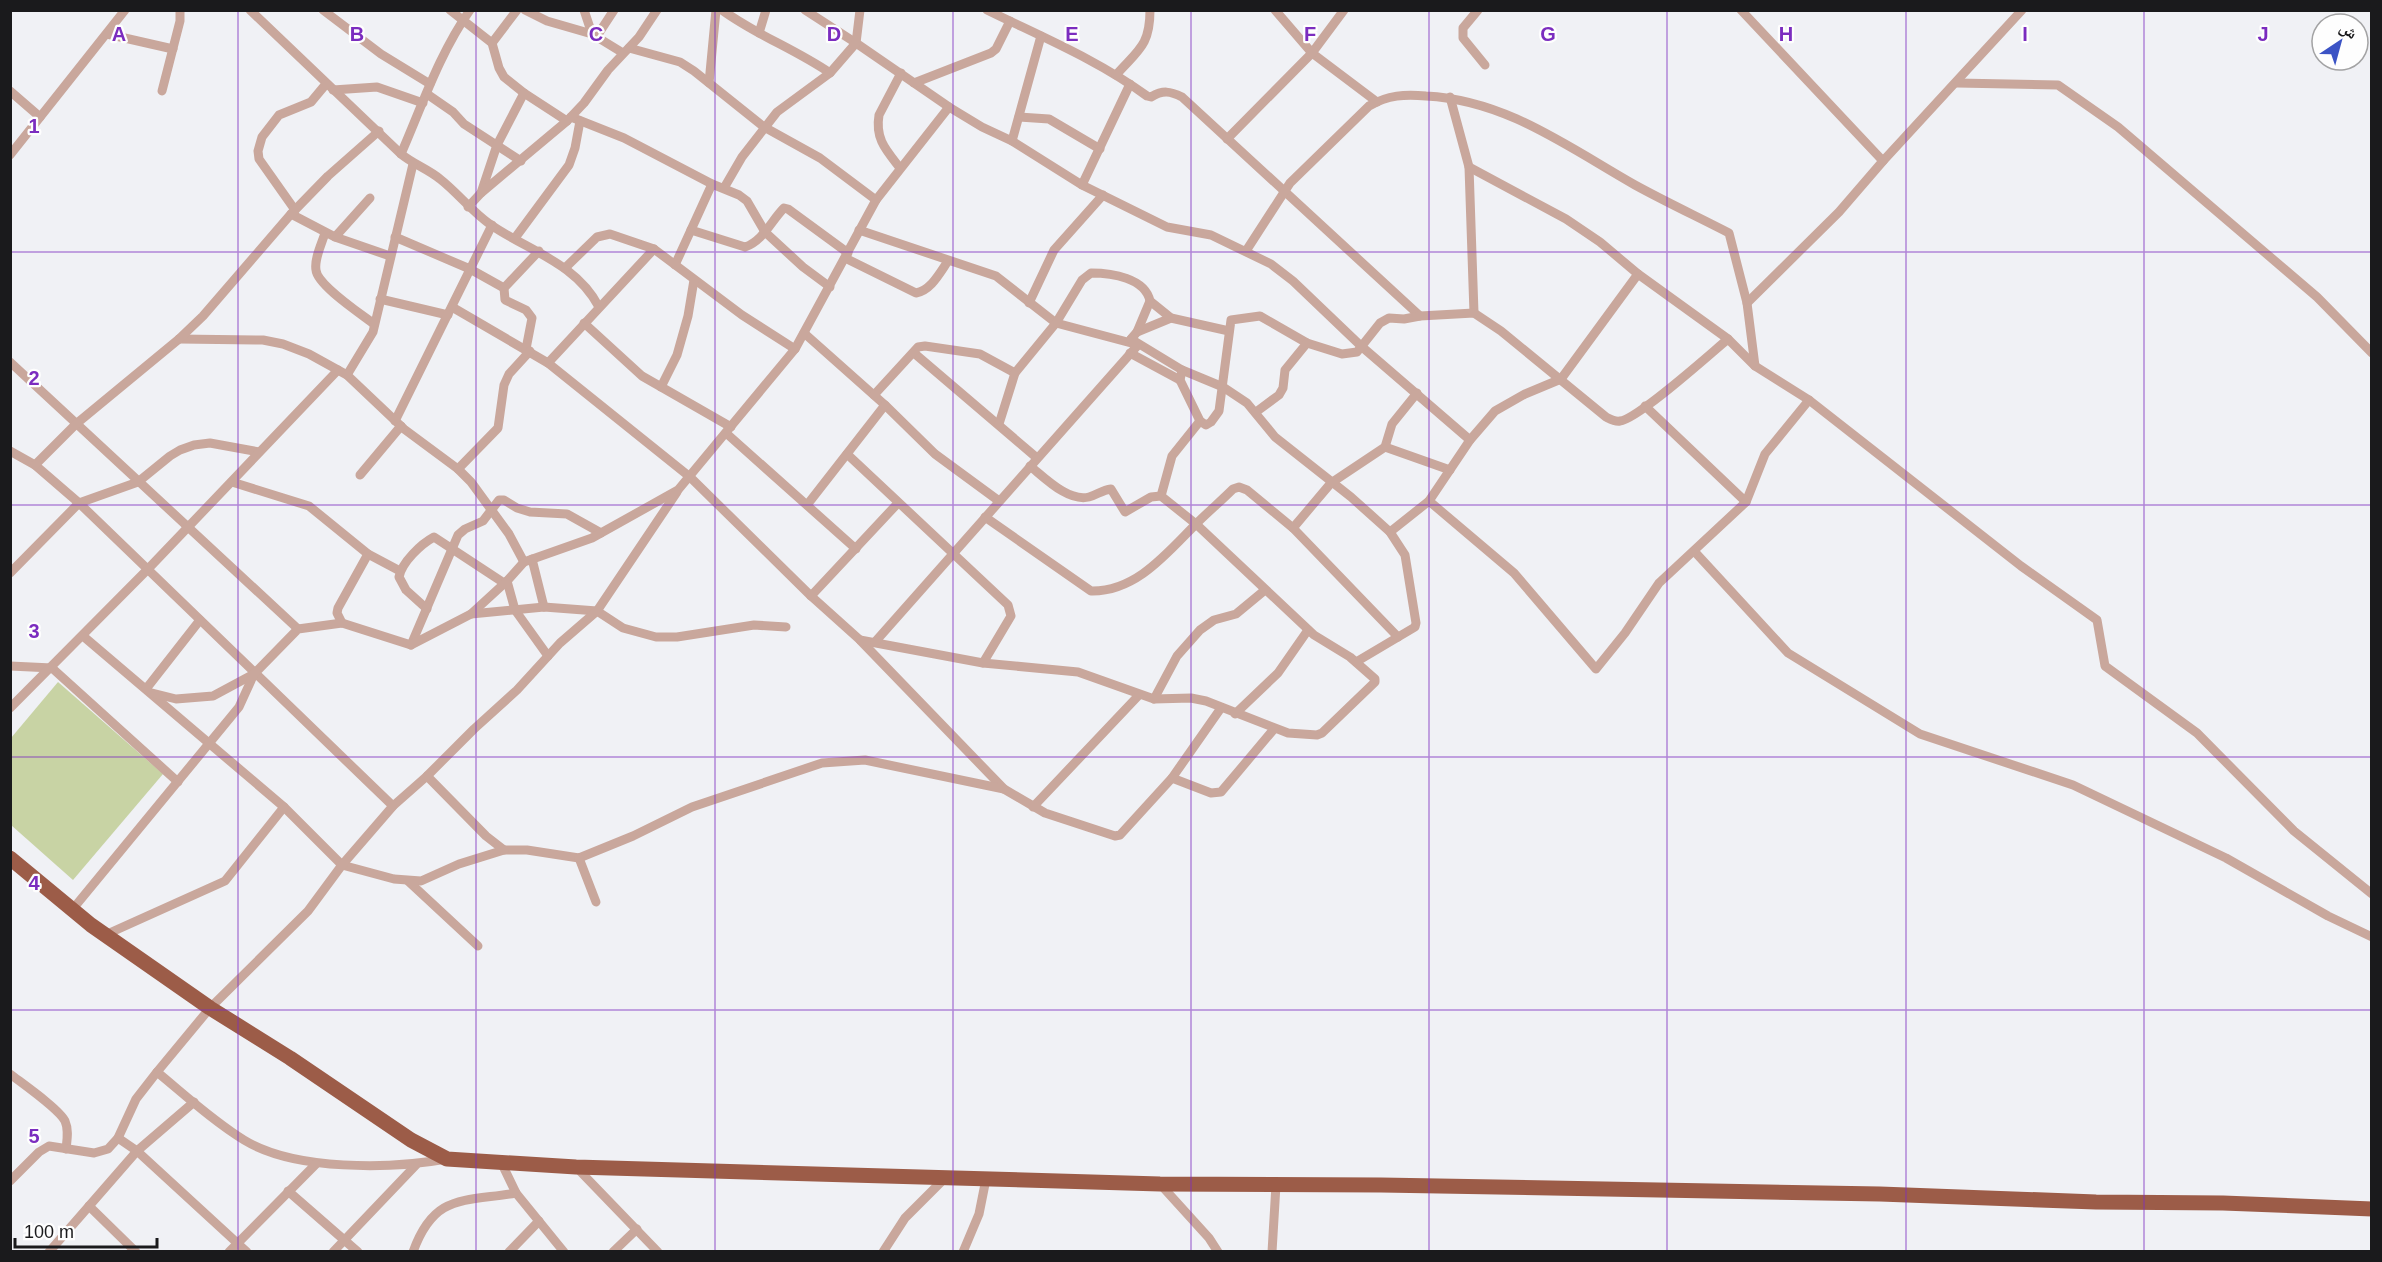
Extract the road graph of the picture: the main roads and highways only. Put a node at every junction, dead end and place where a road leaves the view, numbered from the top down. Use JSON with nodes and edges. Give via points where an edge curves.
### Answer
{"nodes":[{"id":1,"x":10,"y":858,"type":"edge"},
{"id":2,"x":2372,"y":1209,"type":"edge"}],
"edges":[{"from":1,"to":2,"type":"highway","via":[[105,935],[210,1008],[411,1140],[447,1159],[576,1167],[1160,1184],[1880,1194]]}]}
